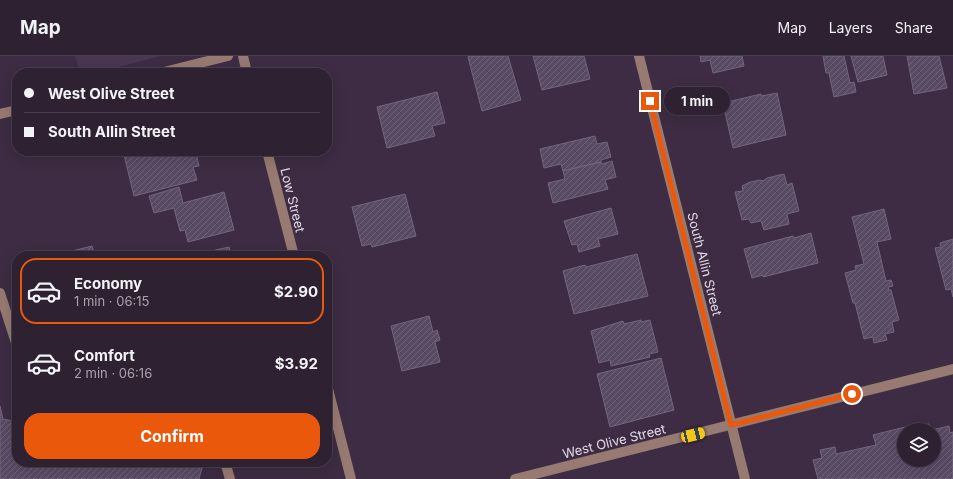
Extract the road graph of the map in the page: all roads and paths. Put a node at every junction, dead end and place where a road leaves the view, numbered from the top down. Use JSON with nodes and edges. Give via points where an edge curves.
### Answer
{"nodes":[{"id":1,"x":228,"y":56,"type":"edge"},
{"id":2,"x":243,"y":56,"type":"edge"},
{"id":3,"x":639,"y":56,"type":"edge"},
{"id":4,"x":180,"y":68,"type":"edge"},
{"id":5,"x":247,"y":68,"type":"edge"},
{"id":6,"x":12,"y":111,"type":"edge"},
{"id":7,"x":0,"y":114,"type":"edge"},
{"id":8,"x":268,"y":156,"type":"edge"},
{"id":9,"x":293,"y":251,"type":"edge"},
{"id":10,"x":0,"y":293,"type":"edge"},
{"id":11,"x":12,"y":330,"type":"edge"},
{"id":12,"x":953,"y":369,"type":"edge"},
{"id":13,"x":332,"y":420,"type":"edge"},
{"id":14,"x":731,"y":425,"type":"junction"},
{"id":15,"x":226,"y":467,"type":"edge"},
{"id":16,"x":230,"y":479,"type":"edge"},
{"id":17,"x":351,"y":479,"type":"edge"},
{"id":18,"x":515,"y":479,"type":"edge"},
{"id":19,"x":745,"y":479,"type":"edge"}],
"edges":[{"from":1,"to":4,"type":"street"},
{"from":2,"to":5,"type":"street"},
{"from":3,"to":14,"type":"street","name":"South Allin Street"},
{"from":6,"to":7,"type":"street"},
{"from":8,"to":9,"type":"street","name":"Low Street"},
{"from":10,"to":11,"type":"street"},
{"from":12,"to":14,"type":"street","name":"West Olive Street"},
{"from":13,"to":17,"type":"street"},
{"from":14,"to":18,"type":"street","name":"West Olive Street"},
{"from":14,"to":19,"type":"street","name":"South Allin Street"},
{"from":15,"to":16,"type":"street"}]}
